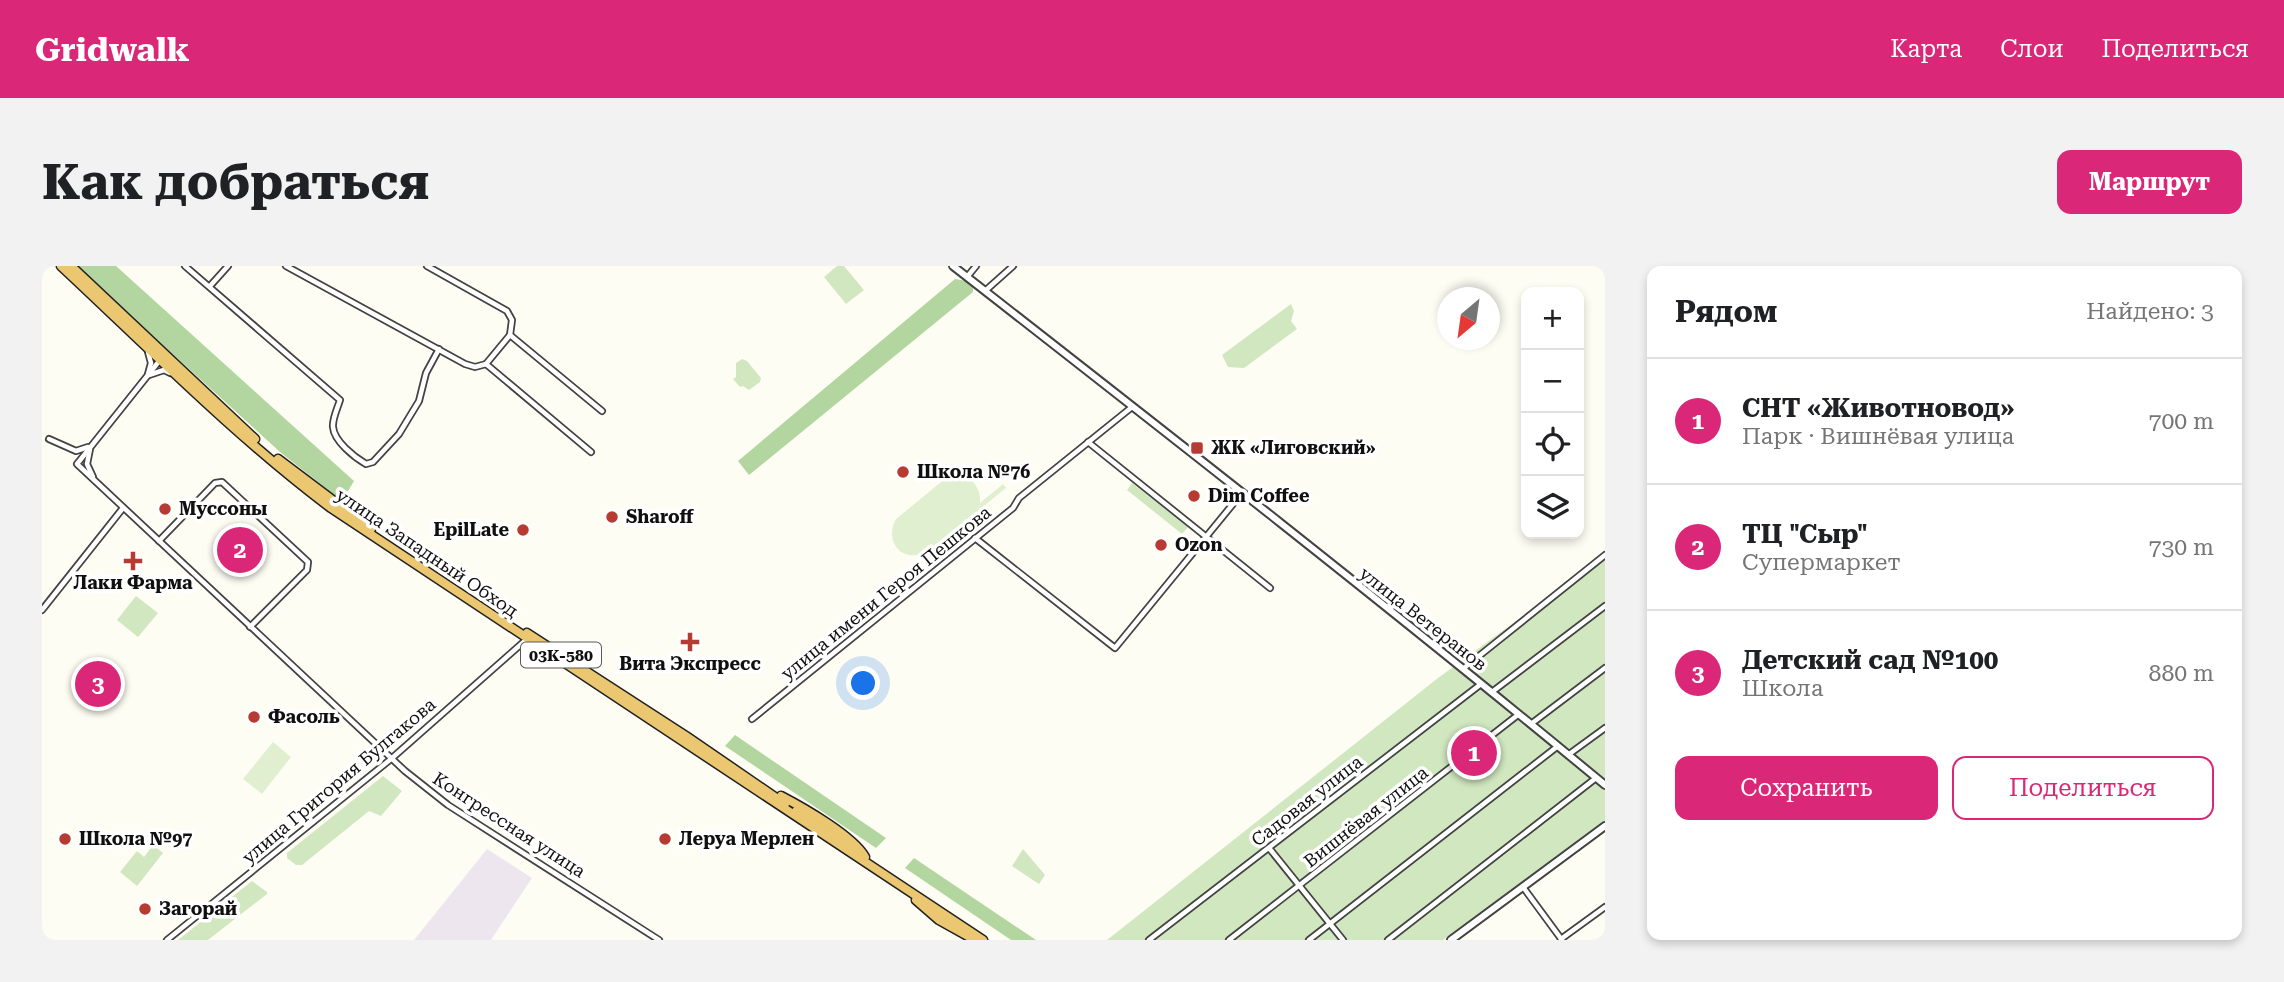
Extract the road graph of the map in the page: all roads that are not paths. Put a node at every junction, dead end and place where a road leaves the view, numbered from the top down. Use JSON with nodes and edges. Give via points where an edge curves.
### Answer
{"nodes":[{"id":1,"x":61,"y":266,"type":"edge"},
{"id":2,"x":71,"y":266,"type":"edge"},
{"id":3,"x":185,"y":266,"type":"edge"},
{"id":4,"x":228,"y":266,"type":"edge"},
{"id":5,"x":286,"y":266,"type":"edge"},
{"id":6,"x":427,"y":266,"type":"edge"},
{"id":7,"x":953,"y":266,"type":"edge"},
{"id":8,"x":959,"y":266,"type":"edge"},
{"id":9,"x":976,"y":266,"type":"edge"},
{"id":10,"x":1013,"y":266,"type":"edge"},
{"id":11,"x":968,"y":275,"type":"junction"},
{"id":12,"x":210,"y":286,"type":"junction"},
{"id":13,"x":986,"y":290,"type":"junction"},
{"id":14,"x":510,"y":335,"type":"junction"},
{"id":15,"x":439,"y":349,"type":"junction"},
{"id":16,"x":163,"y":356,"type":"junction"},
{"id":17,"x":485,"y":364,"type":"junction"},
{"id":18,"x":148,"y":375,"type":"junction"},
{"id":19,"x":1133,"y":406,"type":"junction"},
{"id":20,"x":602,"y":411,"type":"dead end"},
{"id":21,"x":50,"y":439,"type":"dead end"},
{"id":22,"x":1088,"y":442,"type":"junction"},
{"id":23,"x":92,"y":445,"type":"junction"},
{"id":24,"x":591,"y":452,"type":"dead end"},
{"id":25,"x":97,"y":483,"type":"junction"},
{"id":26,"x":306,"y":489,"type":"junction"},
{"id":27,"x":1242,"y":493,"type":"junction"},
{"id":28,"x":123,"y":508,"type":"junction"},
{"id":29,"x":1207,"y":536,"type":"junction"},
{"id":30,"x":975,"y":538,"type":"junction"},
{"id":31,"x":159,"y":541,"type":"junction"},
{"id":32,"x":1605,"y":555,"type":"edge"},
{"id":33,"x":1270,"y":588,"type":"dead end"},
{"id":34,"x":1605,"y":606,"type":"edge"},
{"id":35,"x":42,"y":611,"type":"edge"},
{"id":36,"x":250,"y":627,"type":"junction"},
{"id":37,"x":527,"y":639,"type":"junction"},
{"id":38,"x":1464,"y":668,"type":"junction"},
{"id":39,"x":1605,"y":668,"type":"edge"},
{"id":40,"x":1482,"y":684,"type":"junction"},
{"id":41,"x":1492,"y":692,"type":"junction"},
{"id":42,"x":1519,"y":714,"type":"junction"},
{"id":43,"x":752,"y":719,"type":"dead end"},
{"id":44,"x":1531,"y":724,"type":"junction"},
{"id":45,"x":1605,"y":728,"type":"edge"},
{"id":46,"x":1558,"y":746,"type":"junction"},
{"id":47,"x":1568,"y":755,"type":"junction"},
{"id":48,"x":391,"y":759,"type":"junction"},
{"id":49,"x":1596,"y":778,"type":"junction"},
{"id":50,"x":1605,"y":785,"type":"edge"},
{"id":51,"x":1605,"y":826,"type":"edge"},
{"id":52,"x":1269,"y":848,"type":"junction"},
{"id":53,"x":1300,"y":886,"type":"junction"},
{"id":54,"x":1523,"y":887,"type":"junction"},
{"id":55,"x":913,"y":895,"type":"junction"},
{"id":56,"x":1605,"y":907,"type":"edge"},
{"id":57,"x":1331,"y":924,"type":"junction"},
{"id":58,"x":167,"y":940,"type":"edge"},
{"id":59,"x":659,"y":940,"type":"edge"},
{"id":60,"x":975,"y":940,"type":"edge"},
{"id":61,"x":983,"y":940,"type":"edge"},
{"id":62,"x":991,"y":940,"type":"edge"},
{"id":63,"x":1149,"y":940,"type":"edge"},
{"id":64,"x":1229,"y":940,"type":"edge"},
{"id":65,"x":1309,"y":940,"type":"edge"},
{"id":66,"x":1343,"y":940,"type":"edge"},
{"id":67,"x":1388,"y":940,"type":"edge"},
{"id":68,"x":1451,"y":940,"type":"edge"},
{"id":69,"x":1562,"y":940,"type":"edge"}],
"edges":[{"from":1,"to":16,"type":"highway","name":"улица Западный Обход","number":"03К-580"},
{"from":1,"to":18,"type":"street","via":[[146,349]]},
{"from":2,"to":16,"type":"highway","name":"улица Западный Обход","number":"03К-580"},
{"from":3,"to":12,"type":"street"},
{"from":4,"to":12,"type":"street"},
{"from":5,"to":15,"type":"street"},
{"from":6,"to":14,"type":"street","via":[[507,311],[513,320]]},
{"from":7,"to":11,"type":"street","name":"улица Ветеранов"},
{"from":8,"to":11,"type":"street","name":"улица Ветеранов"},
{"from":9,"to":11,"type":"street"},
{"from":10,"to":13,"type":"street"},
{"from":11,"to":13,"type":"street","name":"улица Ветеранов"},
{"from":12,"to":15,"type":"street","via":[[340,400],[333,425],[336,436],[366,464],[399,433],[419,401],[426,373]]},
{"from":13,"to":19,"type":"street","name":"улица Ветеранов"},
{"from":13,"to":38,"type":"street","name":"улица Ветеранов"},
{"from":14,"to":17,"type":"street"},
{"from":14,"to":20,"type":"street"},
{"from":15,"to":17,"type":"street","via":[[475,368]]},
{"from":16,"to":18,"type":"street"},
{"from":16,"to":26,"type":"highway","name":"улица Западный Обход","number":"03К-580"},
{"from":16,"to":62,"type":"highway","name":"улица Западный Обход","number":"03К-580","via":[[269,452],[426,568]]},
{"from":17,"to":24,"type":"street"},
{"from":18,"to":23,"type":"street"},
{"from":18,"to":26,"type":"street","via":[[164,370],[174,375],[245,442]]},
{"from":19,"to":22,"type":"street","name":"улица имени Героя Пешкова"},
{"from":19,"to":27,"type":"street","name":"улица Ветеранов"},
{"from":21,"to":23,"type":"street","via":[[76,451]]},
{"from":22,"to":29,"type":"street"},
{"from":22,"to":30,"type":"street","name":"улица имени Героя Пешкова"},
{"from":23,"to":25,"type":"street","via":[[87,464]]},
{"from":23,"to":25,"type":"street","name":"Конгрессная улица","via":[[77,464]]},
{"from":25,"to":28,"type":"street","name":"Конгрессная улица"},
{"from":26,"to":37,"type":"highway","name":"улица Западный Обход","number":"03К-580"},
{"from":27,"to":29,"type":"street"},
{"from":27,"to":40,"type":"street","name":"улица Ветеранов"},
{"from":28,"to":31,"type":"street","name":"Конгрессная улица"},
{"from":28,"to":35,"type":"street"},
{"from":29,"to":30,"type":"street","via":[[1115,648]]},
{"from":29,"to":33,"type":"street"},
{"from":30,"to":43,"type":"street","name":"улица имени Героя Пешкова"},
{"from":31,"to":36,"type":"street","name":"Конгрессная улица"},
{"from":31,"to":36,"type":"street","via":[[215,483],[222,482],[308,562],[307,570]]},
{"from":32,"to":38,"type":"street"},
{"from":34,"to":41,"type":"street"},
{"from":36,"to":48,"type":"street","name":"Конгрессная улица"},
{"from":37,"to":48,"type":"street","name":"улица Григория Булгакова"},
{"from":37,"to":55,"type":"highway","name":"улица Западный Обход","number":"03К-580"},
{"from":38,"to":40,"type":"street","name":"улица Ветеранов"},
{"from":39,"to":44,"type":"street"},
{"from":40,"to":41,"type":"street"},
{"from":40,"to":52,"type":"street","name":"Садовая улица"},
{"from":41,"to":42,"type":"street"},
{"from":42,"to":44,"type":"street"},
{"from":42,"to":53,"type":"street","name":"Вишнёвая улица"},
{"from":44,"to":46,"type":"street"},
{"from":45,"to":47,"type":"street"},
{"from":46,"to":47,"type":"street"},
{"from":46,"to":57,"type":"street"},
{"from":47,"to":49,"type":"street"},
{"from":48,"to":58,"type":"street","name":"улица Григория Булгакова"},
{"from":48,"to":59,"type":"street","name":"Конгрессная улица","via":[[448,805]]},
{"from":49,"to":50,"type":"street"},
{"from":49,"to":67,"type":"street"},
{"from":51,"to":54,"type":"street"},
{"from":52,"to":53,"type":"street"},
{"from":52,"to":63,"type":"street","name":"Садовая улица"},
{"from":53,"to":57,"type":"street"},
{"from":53,"to":64,"type":"street","name":"Вишнёвая улица"},
{"from":54,"to":68,"type":"street"},
{"from":54,"to":69,"type":"street"},
{"from":55,"to":60,"type":"highway","via":[[939,920]]},
{"from":55,"to":61,"type":"highway","name":"улица Западный Обход","number":"03К-580"},
{"from":56,"to":69,"type":"street"},
{"from":57,"to":65,"type":"street"},
{"from":57,"to":66,"type":"street"}]}
